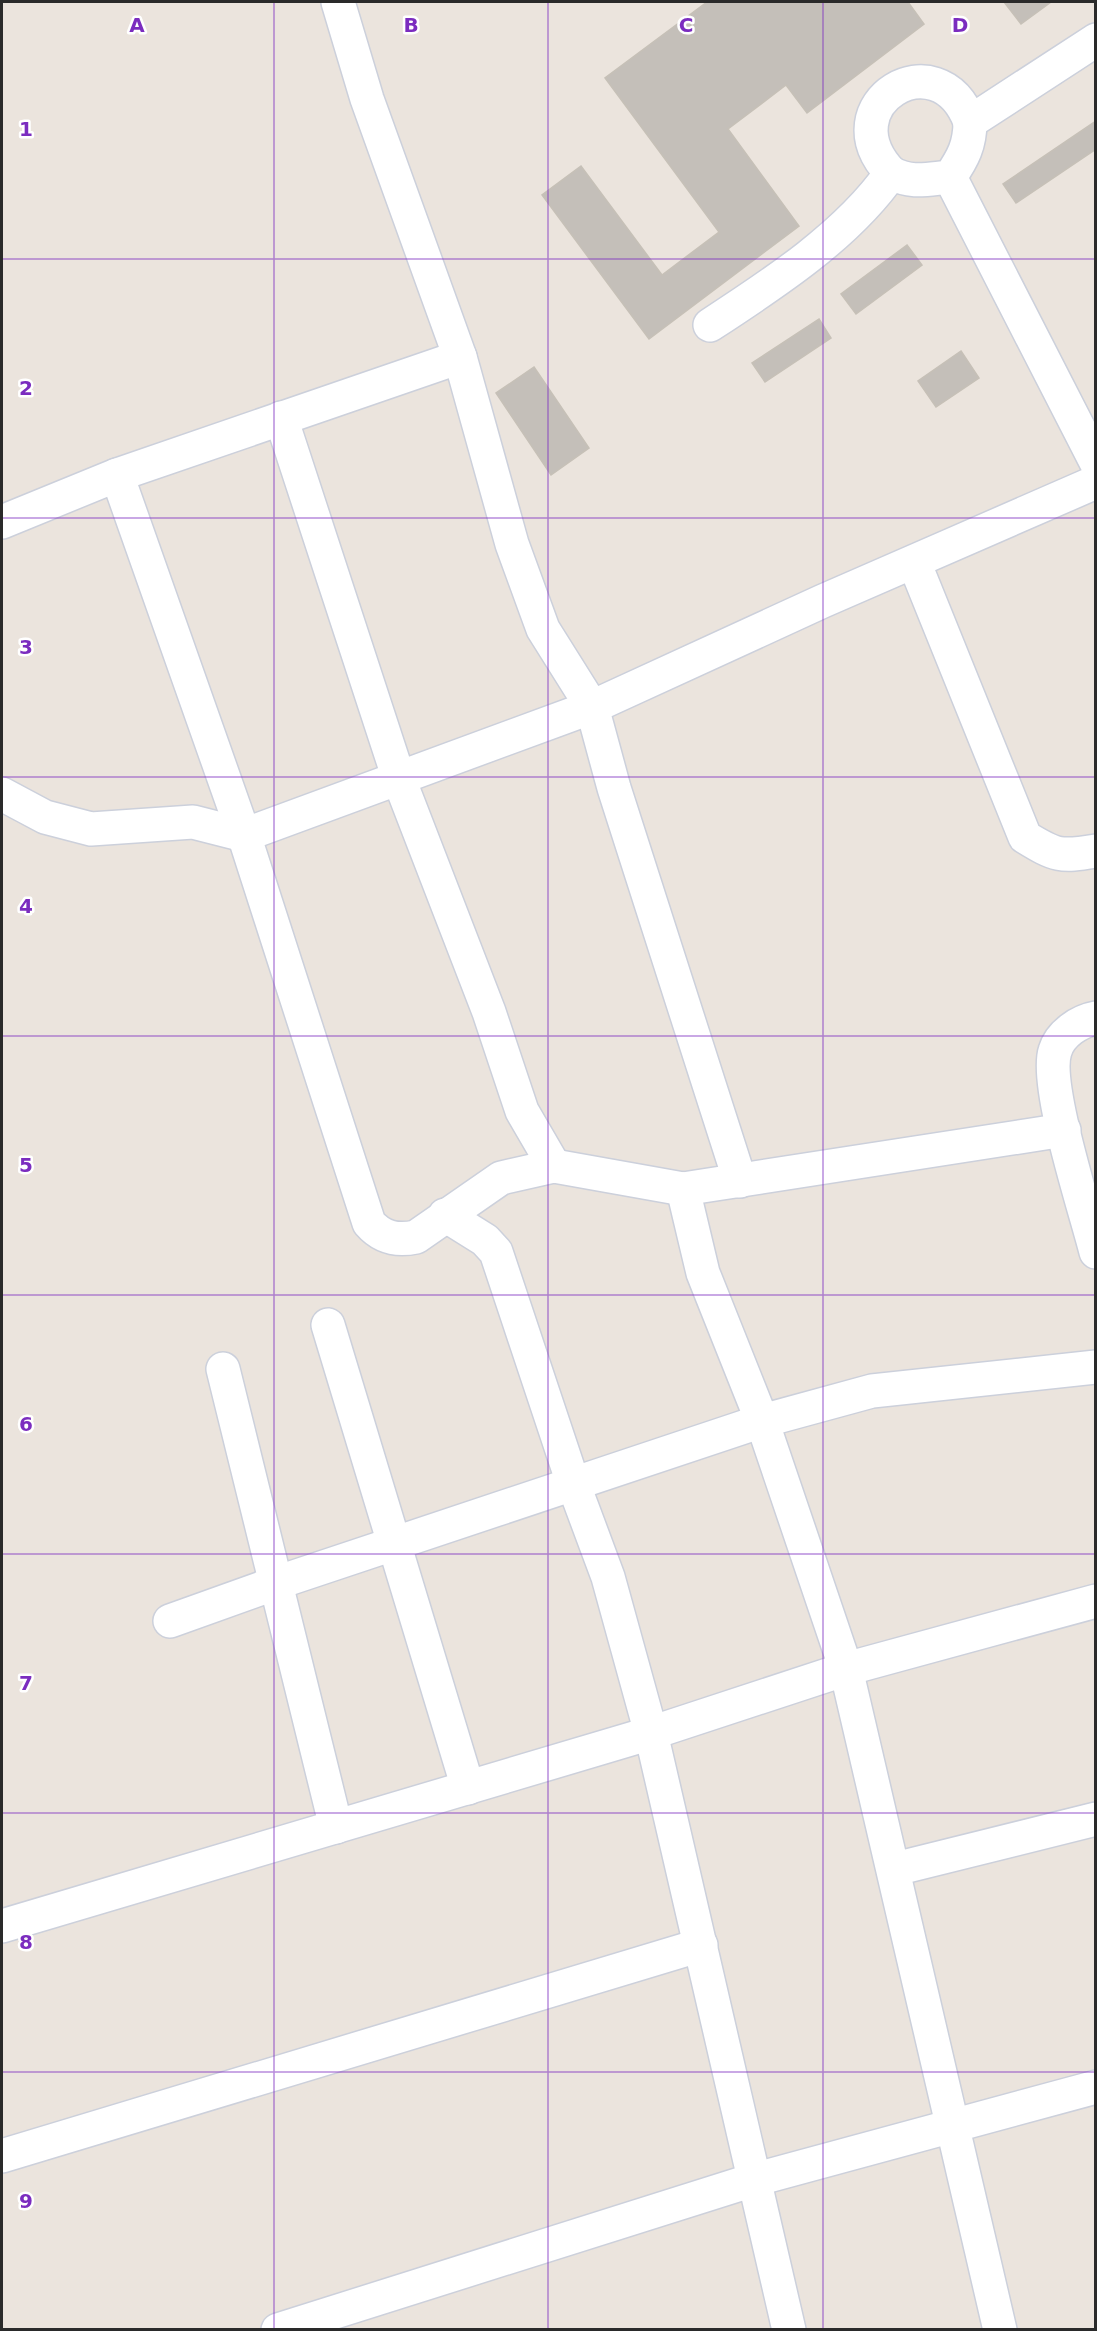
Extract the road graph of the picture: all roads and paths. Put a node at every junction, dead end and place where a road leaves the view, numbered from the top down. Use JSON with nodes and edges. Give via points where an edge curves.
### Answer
{"nodes":[{"id":1,"x":338,"y":2,"type":"edge"},
{"id":2,"x":1095,"y":40,"type":"edge"},
{"id":3,"x":970,"y":122,"type":"junction"},
{"id":4,"x":891,"y":173,"type":"junction"},
{"id":5,"x":950,"y":177,"type":"junction"},
{"id":6,"x":710,"y":325,"type":"dead end"},
{"id":7,"x":460,"y":357,"type":"junction"},
{"id":8,"x":281,"y":418,"type":"junction"},
{"id":9,"x":1095,"y":462,"type":"edge"},
{"id":10,"x":117,"y":475,"type":"junction"},
{"id":11,"x":1095,"y":482,"type":"edge"},
{"id":12,"x":2,"y":522,"type":"edge"},
{"id":13,"x":914,"y":562,"type":"junction"},
{"id":14,"x":592,"y":707,"type":"junction"},
{"id":15,"x":399,"y":779,"type":"junction"},
{"id":16,"x":2,"y":795,"type":"edge"},
{"id":17,"x":244,"y":835,"type":"junction"},
{"id":18,"x":1095,"y":851,"type":"edge"},
{"id":19,"x":1095,"y":1018,"type":"edge"},
{"id":20,"x":1064,"y":1130,"type":"junction"},
{"id":21,"x":554,"y":1166,"type":"junction"},
{"id":22,"x":740,"y":1181,"type":"junction"},
{"id":23,"x":682,"y":1189,"type":"junction"},
{"id":24,"x":445,"y":1215,"type":"junction"},
{"id":25,"x":1095,"y":1252,"type":"edge"},
{"id":26,"x":328,"y":1325,"type":"dead end"},
{"id":27,"x":1095,"y":1367,"type":"edge"},
{"id":28,"x":223,"y":1369,"type":"dead end"},
{"id":29,"x":762,"y":1421,"type":"junction"},
{"id":30,"x":573,"y":1483,"type":"junction"},
{"id":31,"x":395,"y":1545,"type":"junction"},
{"id":32,"x":276,"y":1583,"type":"junction"},
{"id":33,"x":1095,"y":1601,"type":"edge"},
{"id":34,"x":170,"y":1621,"type":"dead end"},
{"id":35,"x":846,"y":1669,"type":"junction"},
{"id":36,"x":651,"y":1733,"type":"junction"},
{"id":37,"x":468,"y":1788,"type":"junction"},
{"id":38,"x":1095,"y":1819,"type":"edge"},
{"id":39,"x":336,"y":1827,"type":"junction"},
{"id":40,"x":895,"y":1869,"type":"junction"},
{"id":41,"x":2,"y":1926,"type":"edge"},
{"id":42,"x":701,"y":1945,"type":"junction"},
{"id":43,"x":1095,"y":2087,"type":"edge"},
{"id":44,"x":951,"y":2126,"type":"junction"},
{"id":45,"x":2,"y":2156,"type":"edge"},
{"id":46,"x":753,"y":2180,"type":"junction"},
{"id":47,"x":278,"y":2330,"type":"edge"},
{"id":48,"x":789,"y":2330,"type":"edge"},
{"id":49,"x":1000,"y":2330,"type":"edge"}],
"edges":[{"from":1,"to":7,"type":"street","via":[[367,99]]},
{"from":2,"to":3,"type":"street"},
{"from":3,"to":4,"type":"street","via":[[964,105],[936,83],[918,81],[901,85],[875,109],[870,126],[871,144]]},
{"from":3,"to":5,"type":"street","via":[[965,155]]},
{"from":4,"to":5,"type":"street","via":[[924,182]]},
{"from":4,"to":6,"type":"street","via":[[874,198],[782,279]]},
{"from":5,"to":9,"type":"street"},
{"from":7,"to":8,"type":"street"},
{"from":7,"to":14,"type":"street","via":[[512,544],[543,629]]},
{"from":8,"to":10,"type":"street"},
{"from":8,"to":15,"type":"street"},
{"from":10,"to":12,"type":"street"},
{"from":10,"to":17,"type":"street"},
{"from":11,"to":13,"type":"street"},
{"from":13,"to":14,"type":"street"},
{"from":13,"to":18,"type":"street","via":[[1024,837],[1066,856]]},
{"from":14,"to":15,"type":"street"},
{"from":14,"to":22,"type":"street","via":[[614,788]]},
{"from":15,"to":17,"type":"street"},
{"from":15,"to":21,"type":"street","via":[[489,1012],[522,1111]]},
{"from":16,"to":17,"type":"street","via":[[45,817],[91,829],[193,822]]},
{"from":17,"to":24,"type":"street","via":[[369,1223],[387,1237],[402,1240],[416,1237]]},
{"from":19,"to":20,"type":"street","via":[[1072,1028],[1055,1051],[1052,1068]]},
{"from":20,"to":22,"type":"street"},
{"from":20,"to":25,"type":"street"},
{"from":21,"to":23,"type":"street"},
{"from":21,"to":24,"type":"street","via":[[501,1178]]},
{"from":22,"to":23,"type":"street"},
{"from":23,"to":29,"type":"street","via":[[702,1273]]},
{"from":24,"to":30,"type":"street","via":[[485,1240],[496,1252]]},
{"from":26,"to":31,"type":"street"},
{"from":27,"to":29,"type":"street","via":[[872,1391]]},
{"from":28,"to":32,"type":"street"},
{"from":29,"to":30,"type":"street"},
{"from":29,"to":35,"type":"street"},
{"from":30,"to":31,"type":"street"},
{"from":30,"to":36,"type":"street","via":[[608,1577]]},
{"from":31,"to":32,"type":"street"},
{"from":31,"to":37,"type":"street"},
{"from":32,"to":34,"type":"street"},
{"from":32,"to":39,"type":"street"},
{"from":33,"to":35,"type":"street"},
{"from":35,"to":36,"type":"street"},
{"from":35,"to":40,"type":"street"},
{"from":36,"to":37,"type":"street"},
{"from":36,"to":42,"type":"street"},
{"from":37,"to":39,"type":"street"},
{"from":38,"to":40,"type":"street"},
{"from":39,"to":41,"type":"street"},
{"from":40,"to":44,"type":"street"},
{"from":42,"to":45,"type":"street"},
{"from":42,"to":46,"type":"street"},
{"from":43,"to":44,"type":"street"},
{"from":44,"to":46,"type":"street"},
{"from":44,"to":49,"type":"street"},
{"from":46,"to":47,"type":"street"},
{"from":46,"to":48,"type":"street"}]}
